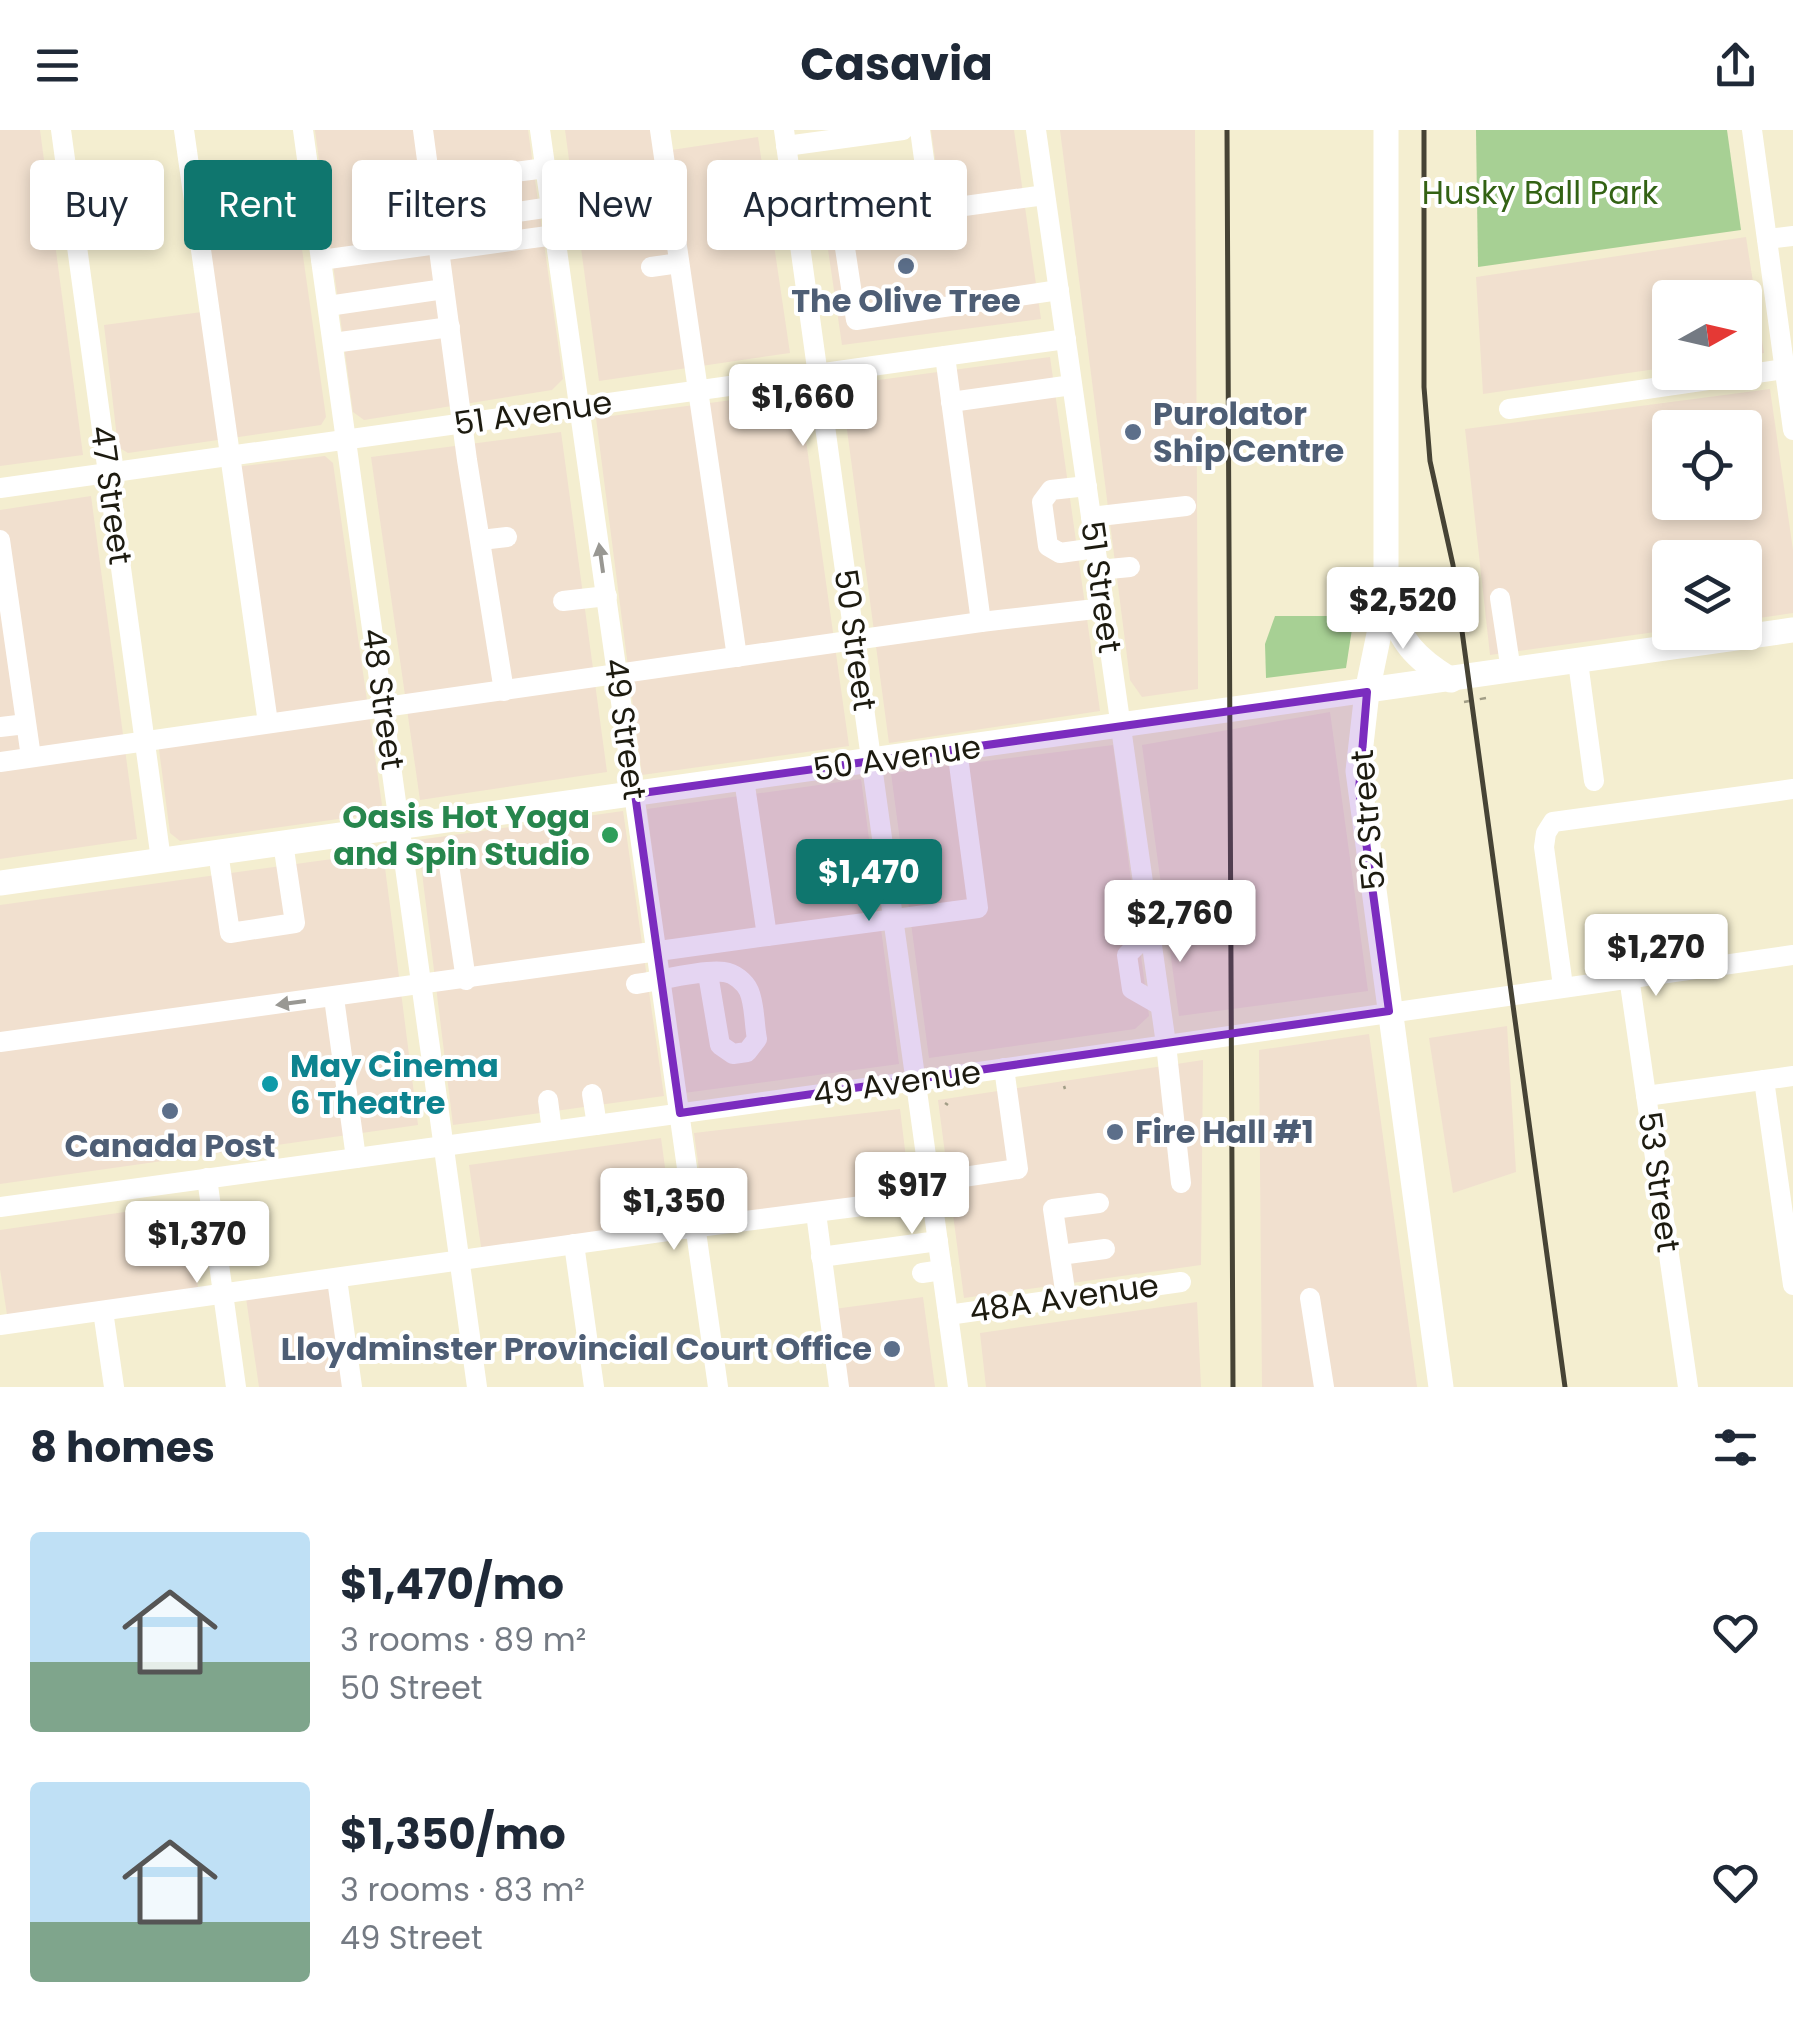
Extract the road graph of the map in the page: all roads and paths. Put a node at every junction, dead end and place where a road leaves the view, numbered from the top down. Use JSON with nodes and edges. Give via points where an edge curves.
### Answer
{"nodes":[{"id":1,"x":61,"y":130,"type":"edge"},
{"id":2,"x":184,"y":130,"type":"edge"},
{"id":3,"x":303,"y":130,"type":"edge"},
{"id":4,"x":423,"y":130,"type":"edge"},
{"id":5,"x":540,"y":130,"type":"edge"},
{"id":6,"x":660,"y":130,"type":"edge"},
{"id":7,"x":903,"y":130,"type":"edge"},
{"id":8,"x":920,"y":130,"type":"edge"},
{"id":9,"x":1036,"y":130,"type":"edge"},
{"id":10,"x":1386,"y":130,"type":"edge"},
{"id":11,"x":1752,"y":130,"type":"edge"},
{"id":12,"x":785,"y":138,"type":"edge"},
{"id":13,"x":428,"y":160,"type":"edge"},
{"id":14,"x":545,"y":160,"type":"edge"},
{"id":15,"x":924,"y":160,"type":"edge"},
{"id":16,"x":1046,"y":195,"type":"junction"},
{"id":17,"x":967,"y":205,"type":"edge"},
{"id":18,"x":1793,"y":236,"type":"edge"},
{"id":19,"x":1767,"y":240,"type":"junction"},
{"id":20,"x":379,"y":250,"type":"edge"},
{"id":21,"x":442,"y":250,"type":"edge"},
{"id":22,"x":561,"y":250,"type":"edge"},
{"id":23,"x":801,"y":250,"type":"edge"},
{"id":24,"x":845,"y":250,"type":"edge"},
{"id":25,"x":322,"y":260,"type":"junction"},
{"id":26,"x":679,"y":264,"type":"junction"},
{"id":27,"x":651,"y":267,"type":"dead end"},
{"id":28,"x":444,"y":289,"type":"junction"},
{"id":29,"x":1059,"y":290,"type":"junction"},
{"id":30,"x":328,"y":306,"type":"junction"},
{"id":31,"x":450,"y":327,"type":"junction"},
{"id":32,"x":1066,"y":339,"type":"junction"},
{"id":33,"x":333,"y":343,"type":"junction"},
{"id":34,"x":945,"y":356,"type":"junction"},
{"id":35,"x":1784,"y":369,"type":"junction"},
{"id":36,"x":818,"y":374,"type":"junction"},
{"id":37,"x":1072,"y":385,"type":"junction"},
{"id":38,"x":699,"y":390,"type":"junction"},
{"id":39,"x":951,"y":402,"type":"junction"},
{"id":40,"x":580,"y":406,"type":"junction"},
{"id":41,"x":1509,"y":409,"type":"dead end"},
{"id":42,"x":462,"y":423,"type":"junction"},
{"id":43,"x":1793,"y":430,"type":"edge"},
{"id":44,"x":346,"y":439,"type":"junction"},
{"id":45,"x":230,"y":456,"type":"junction"},
{"id":46,"x":108,"y":473,"type":"junction"},
{"id":47,"x":1086,"y":486,"type":"junction"},
{"id":48,"x":0,"y":488,"type":"edge"},
{"id":49,"x":1186,"y":506,"type":"dead end"},
{"id":50,"x":1091,"y":517,"type":"junction"},
{"id":51,"x":507,"y":537,"type":"dead end"},
{"id":52,"x":0,"y":540,"type":"edge"},
{"id":53,"x":481,"y":540,"type":"junction"},
{"id":54,"x":1096,"y":548,"type":"junction"},
{"id":55,"x":1130,"y":568,"type":"dead end"},
{"id":56,"x":1099,"y":570,"type":"junction"},
{"id":57,"x":607,"y":596,"type":"junction"},
{"id":58,"x":1500,"y":598,"type":"dead end"},
{"id":59,"x":1386,"y":600,"type":"junction"},
{"id":60,"x":563,"y":601,"type":"dead end"},
{"id":61,"x":1104,"y":608,"type":"junction"},
{"id":62,"x":981,"y":622,"type":"junction"},
{"id":63,"x":1793,"y":630,"type":"edge"},
{"id":64,"x":855,"y":641,"type":"junction"},
{"id":65,"x":737,"y":658,"type":"junction"},
{"id":66,"x":1578,"y":662,"type":"junction"},
{"id":67,"x":1511,"y":671,"type":"junction"},
{"id":68,"x":618,"y":674,"type":"junction"},
{"id":69,"x":504,"y":691,"type":"junction"},
{"id":70,"x":1458,"y":691,"type":"junction"},
{"id":71,"x":1367,"y":692,"type":"junction"},
{"id":72,"x":1486,"y":698,"type":"dead end"},
{"id":73,"x":384,"y":708,"type":"junction"},
{"id":74,"x":268,"y":723,"type":"junction"},
{"id":75,"x":26,"y":724,"type":"junction"},
{"id":76,"x":1121,"y":726,"type":"junction"},
{"id":77,"x":0,"y":728,"type":"edge"},
{"id":78,"x":144,"y":740,"type":"junction"},
{"id":79,"x":957,"y":749,"type":"junction"},
{"id":80,"x":31,"y":757,"type":"junction"},
{"id":81,"x":872,"y":761,"type":"junction"},
{"id":82,"x":0,"y":762,"type":"edge"},
{"id":83,"x":744,"y":778,"type":"junction"},
{"id":84,"x":1594,"y":781,"type":"dead end"},
{"id":85,"x":1793,"y":789,"type":"edge"},
{"id":86,"x":635,"y":794,"type":"junction"},
{"id":87,"x":400,"y":826,"type":"junction"},
{"id":88,"x":283,"y":843,"type":"junction"},
{"id":89,"x":448,"y":850,"type":"dead end"},
{"id":90,"x":218,"y":852,"type":"junction"},
{"id":91,"x":161,"y":860,"type":"junction"},
{"id":92,"x":0,"y":883,"type":"edge"},
{"id":93,"x":894,"y":919,"type":"junction"},
{"id":94,"x":767,"y":936,"type":"junction"},
{"id":95,"x":657,"y":952,"type":"junction"},
{"id":96,"x":1793,"y":954,"type":"edge"},
{"id":97,"x":708,"y":974,"type":"dead end"},
{"id":98,"x":1630,"y":977,"type":"junction"},
{"id":99,"x":466,"y":980,"type":"junction"},
{"id":100,"x":661,"y":981,"type":"junction"},
{"id":101,"x":636,"y":984,"type":"dead end"},
{"id":102,"x":422,"y":986,"type":"junction"},
{"id":103,"x":1563,"y":986,"type":"junction"},
{"id":104,"x":334,"y":998,"type":"junction"},
{"id":105,"x":1389,"y":1011,"type":"junction"},
{"id":106,"x":0,"y":1042,"type":"edge"},
{"id":107,"x":1166,"y":1044,"type":"junction"},
{"id":108,"x":1004,"y":1068,"type":"junction"},
{"id":109,"x":1793,"y":1076,"type":"edge"},
{"id":110,"x":916,"y":1080,"type":"junction"},
{"id":111,"x":1764,"y":1080,"type":"junction"},
{"id":112,"x":592,"y":1094,"type":"dead end"},
{"id":113,"x":1646,"y":1096,"type":"junction"},
{"id":114,"x":548,"y":1100,"type":"dead end"},
{"id":115,"x":680,"y":1113,"type":"junction"},
{"id":116,"x":596,"y":1125,"type":"junction"},
{"id":117,"x":552,"y":1131,"type":"junction"},
{"id":118,"x":445,"y":1146,"type":"junction"},
{"id":119,"x":356,"y":1158,"type":"junction"},
{"id":120,"x":207,"y":1178,"type":"junction"},
{"id":121,"x":1181,"y":1183,"type":"dead end"},
{"id":122,"x":931,"y":1189,"type":"junction"},
{"id":123,"x":1099,"y":1203,"type":"dead end"},
{"id":124,"x":0,"y":1207,"type":"edge"},
{"id":125,"x":816,"y":1213,"type":"junction"},
{"id":126,"x":696,"y":1227,"type":"junction"},
{"id":127,"x":938,"y":1241,"type":"junction"},
{"id":128,"x":574,"y":1244,"type":"junction"},
{"id":129,"x":1106,"y":1249,"type":"dead end"},
{"id":130,"x":1060,"y":1256,"type":"junction"},
{"id":131,"x":821,"y":1257,"type":"junction"},
{"id":132,"x":460,"y":1261,"type":"junction"},
{"id":133,"x":337,"y":1279,"type":"junction"},
{"id":134,"x":1180,"y":1282,"type":"dead end"},
{"id":135,"x":1793,"y":1286,"type":"edge"},
{"id":136,"x":223,"y":1296,"type":"junction"},
{"id":137,"x":1066,"y":1297,"type":"junction"},
{"id":138,"x":1310,"y":1298,"type":"dead end"},
{"id":139,"x":103,"y":1312,"type":"junction"},
{"id":140,"x":948,"y":1315,"type":"junction"},
{"id":141,"x":0,"y":1326,"type":"edge"},
{"id":142,"x":114,"y":1387,"type":"edge"},
{"id":143,"x":236,"y":1387,"type":"edge"},
{"id":144,"x":352,"y":1387,"type":"edge"},
{"id":145,"x":477,"y":1387,"type":"edge"},
{"id":146,"x":594,"y":1387,"type":"edge"},
{"id":147,"x":718,"y":1387,"type":"edge"},
{"id":148,"x":838,"y":1387,"type":"edge"},
{"id":149,"x":958,"y":1387,"type":"edge"},
{"id":150,"x":1324,"y":1387,"type":"edge"},
{"id":151,"x":1441,"y":1387,"type":"edge"},
{"id":152,"x":1688,"y":1387,"type":"edge"}],
"edges":[{"from":1,"to":46,"type":"street","name":"47 Street"},
{"from":2,"to":45,"type":"street"},
{"from":3,"to":25,"type":"street","name":"48 Street"},
{"from":4,"to":13,"type":"street"},
{"from":5,"to":14,"type":"street","name":"49 Street"},
{"from":6,"to":26,"type":"street"},
{"from":7,"to":12,"type":"street"},
{"from":8,"to":15,"type":"street"},
{"from":9,"to":16,"type":"street","name":"51 Street"},
{"from":10,"to":59,"type":"main road","name":"52 Street"},
{"from":11,"to":19,"type":"street"},
{"from":16,"to":17,"type":"street"},
{"from":16,"to":29,"type":"street","name":"51 Street"},
{"from":18,"to":19,"type":"street"},
{"from":19,"to":35,"type":"street"},
{"from":20,"to":25,"type":"street"},
{"from":21,"to":28,"type":"street"},
{"from":22,"to":40,"type":"street","name":"49 Street","via":[[572,277]]},
{"from":23,"to":36,"type":"street","name":"50 Street"},
{"from":24,"to":29,"type":"street","via":[[856,320]]},
{"from":25,"to":30,"type":"street","name":"48 Street"},
{"from":26,"to":27,"type":"street"},
{"from":26,"to":38,"type":"street"},
{"from":28,"to":30,"type":"street"},
{"from":28,"to":31,"type":"street"},
{"from":29,"to":32,"type":"street","name":"51 Street"},
{"from":30,"to":33,"type":"street","name":"48 Street"},
{"from":31,"to":33,"type":"street"},
{"from":31,"to":42,"type":"street"},
{"from":32,"to":34,"type":"street","name":"51 Avenue"},
{"from":32,"to":37,"type":"street","name":"51 Street"},
{"from":33,"to":44,"type":"street","name":"48 Street"},
{"from":34,"to":36,"type":"street","name":"51 Avenue"},
{"from":34,"to":39,"type":"street"},
{"from":35,"to":41,"type":"street"},
{"from":35,"to":43,"type":"street"},
{"from":36,"to":38,"type":"street","name":"51 Avenue"},
{"from":36,"to":64,"type":"street","name":"50 Street"},
{"from":37,"to":39,"type":"street"},
{"from":37,"to":47,"type":"street","name":"51 Street"},
{"from":38,"to":40,"type":"street","name":"51 Avenue"},
{"from":38,"to":65,"type":"street"},
{"from":39,"to":62,"type":"street"},
{"from":40,"to":42,"type":"street","name":"51 Avenue"},
{"from":57,"to":40,"type":"street","name":"49 Street","one_way":true},
{"from":42,"to":44,"type":"street","name":"51 Avenue"},
{"from":42,"to":53,"type":"street","via":[[476,458]]},
{"from":44,"to":45,"type":"street","name":"51 Avenue"},
{"from":44,"to":73,"type":"street","name":"48 Street"},
{"from":45,"to":46,"type":"street","name":"51 Avenue"},
{"from":45,"to":74,"type":"street"},
{"from":46,"to":48,"type":"street","name":"51 Avenue"},
{"from":46,"to":78,"type":"street","name":"47 Street"},
{"from":47,"to":50,"type":"street","name":"51 Street"},
{"from":47,"to":54,"type":"street","via":[[1051,490],[1042,502],[1048,546],[1060,553]]},
{"from":49,"to":50,"type":"street"},
{"from":50,"to":54,"type":"street","name":"51 Street"},
{"from":51,"to":53,"type":"street"},
{"from":52,"to":75,"type":"street"},
{"from":53,"to":69,"type":"street"},
{"from":54,"to":56,"type":"street","name":"51 Street"},
{"from":55,"to":56,"type":"street"},
{"from":56,"to":61,"type":"street","name":"51 Street"},
{"from":57,"to":60,"type":"street"},
{"from":57,"to":68,"type":"street","name":"49 Street"},
{"from":58,"to":67,"type":"street"},
{"from":59,"to":70,"type":"main road","via":[[1401,638]]},
{"from":59,"to":71,"type":"main road","name":"52 Street"},
{"from":61,"to":62,"type":"street"},
{"from":61,"to":76,"type":"street","name":"51 Street"},
{"from":62,"to":64,"type":"street"},
{"from":63,"to":66,"type":"main road","name":"50 Avenue"},
{"from":64,"to":65,"type":"street"},
{"from":64,"to":81,"type":"street","name":"50 Street"},
{"from":65,"to":68,"type":"street"},
{"from":66,"to":67,"type":"main road","name":"50 Avenue"},
{"from":66,"to":84,"type":"street"},
{"from":67,"to":70,"type":"main road","name":"50 Avenue"},
{"from":68,"to":69,"type":"street"},
{"from":68,"to":86,"type":"street","name":"49 Street"},
{"from":69,"to":73,"type":"street"},
{"from":70,"to":71,"type":"main road","name":"50 Avenue"},
{"from":70,"to":72,"type":"path"},
{"from":71,"to":76,"type":"main road","name":"50 Avenue"},
{"from":71,"to":105,"type":"main road","name":"52 Street","via":[[1359,790]]},
{"from":73,"to":74,"type":"street"},
{"from":73,"to":87,"type":"street","name":"48 Street"},
{"from":74,"to":78,"type":"street"},
{"from":75,"to":77,"type":"street"},
{"from":75,"to":80,"type":"street"},
{"from":76,"to":79,"type":"main road","name":"50 Avenue"},
{"from":76,"to":107,"type":"street","name":"51 Street"},
{"from":78,"to":80,"type":"street"},
{"from":78,"to":91,"type":"street","name":"47 Street"},
{"from":79,"to":81,"type":"main road","name":"50 Avenue"},
{"from":79,"to":93,"type":"street","via":[[978,908]]},
{"from":80,"to":82,"type":"street"},
{"from":81,"to":83,"type":"main road","name":"50 Avenue"},
{"from":81,"to":93,"type":"street","name":"50 Street"},
{"from":83,"to":86,"type":"main road","name":"50 Avenue"},
{"from":83,"to":94,"type":"street"},
{"from":85,"to":103,"type":"street","via":[[1553,822],[1544,847]]},
{"from":86,"to":87,"type":"main road","name":"50 Avenue"},
{"from":86,"to":95,"type":"street","name":"49 Street"},
{"from":87,"to":88,"type":"main road","name":"50 Avenue"},
{"from":87,"to":102,"type":"street","name":"48 Street"},
{"from":88,"to":90,"type":"main road","name":"50 Avenue"},
{"from":88,"to":90,"type":"street","via":[[295,923],[230,933]]},
{"from":89,"to":99,"type":"street"},
{"from":90,"to":91,"type":"main road","name":"50 Avenue"},
{"from":91,"to":92,"type":"main road","name":"50 Avenue"},
{"from":93,"to":94,"type":"street"},
{"from":93,"to":110,"type":"street","name":"50 Street"},
{"from":94,"to":95,"type":"street"},
{"from":95,"to":99,"type":"street"},
{"from":95,"to":100,"type":"street","name":"49 Street"},
{"from":96,"to":98,"type":"street","name":"49 Avenue"},
{"from":97,"to":100,"type":"street"},
{"from":98,"to":103,"type":"street","name":"49 Avenue"},
{"from":98,"to":113,"type":"street","name":"53 Street"},
{"from":99,"to":102,"type":"street"},
{"from":100,"to":101,"type":"street"},
{"from":100,"to":115,"type":"street","name":"49 Street"},
{"from":102,"to":104,"type":"street"},
{"from":102,"to":118,"type":"street","name":"48 Street"},
{"from":103,"to":105,"type":"street","name":"49 Avenue"},
{"from":104,"to":106,"type":"street","one_way":true},
{"from":104,"to":119,"type":"street"},
{"from":105,"to":107,"type":"street","name":"49 Avenue"},
{"from":105,"to":151,"type":"main road","name":"52 Street"},
{"from":107,"to":108,"type":"street","name":"49 Avenue"},
{"from":107,"to":121,"type":"street","name":"51 Street"},
{"from":108,"to":110,"type":"street","name":"49 Avenue"},
{"from":108,"to":122,"type":"street","via":[[1018,1169]]},
{"from":109,"to":111,"type":"street"},
{"from":110,"to":115,"type":"street","name":"49 Avenue"},
{"from":110,"to":122,"type":"street","name":"50 Street"},
{"from":111,"to":113,"type":"street"},
{"from":111,"to":135,"type":"street"},
{"from":112,"to":116,"type":"street"},
{"from":113,"to":152,"type":"street","name":"53 Street"},
{"from":114,"to":117,"type":"street"},
{"from":115,"to":116,"type":"street","name":"49 Avenue"},
{"from":115,"to":126,"type":"street","name":"49 Street"},
{"from":116,"to":117,"type":"street","name":"49 Avenue"},
{"from":117,"to":118,"type":"street","name":"49 Avenue"},
{"from":118,"to":119,"type":"street","name":"49 Avenue"},
{"from":118,"to":132,"type":"street","name":"48 Street"},
{"from":119,"to":120,"type":"street","name":"49 Avenue"},
{"from":120,"to":124,"type":"street","name":"49 Avenue"},
{"from":120,"to":136,"type":"street"},
{"from":122,"to":125,"type":"street"},
{"from":122,"to":127,"type":"street","name":"50 Street"},
{"from":123,"to":130,"type":"street","via":[[1054,1209]]},
{"from":125,"to":126,"type":"street"},
{"from":125,"to":131,"type":"street"},
{"from":126,"to":128,"type":"street"},
{"from":126,"to":147,"type":"street","name":"49 Street"},
{"from":127,"to":131,"type":"street"},
{"from":127,"to":140,"type":"street","name":"50 Street","via":[[932,1271]]},
{"from":128,"to":132,"type":"street"},
{"from":128,"to":146,"type":"street"},
{"from":129,"to":130,"type":"street"},
{"from":130,"to":137,"type":"street"},
{"from":131,"to":148,"type":"street"},
{"from":132,"to":133,"type":"street"},
{"from":132,"to":145,"type":"street","name":"48 Street"},
{"from":133,"to":136,"type":"street"},
{"from":133,"to":144,"type":"street"},
{"from":134,"to":137,"type":"street","name":"48A Avenue"},
{"from":136,"to":139,"type":"street"},
{"from":136,"to":143,"type":"street"},
{"from":137,"to":140,"type":"street","name":"48A Avenue"},
{"from":138,"to":150,"type":"street"},
{"from":139,"to":141,"type":"street"},
{"from":139,"to":142,"type":"street"},
{"from":140,"to":149,"type":"street","name":"50 Street"}]}
